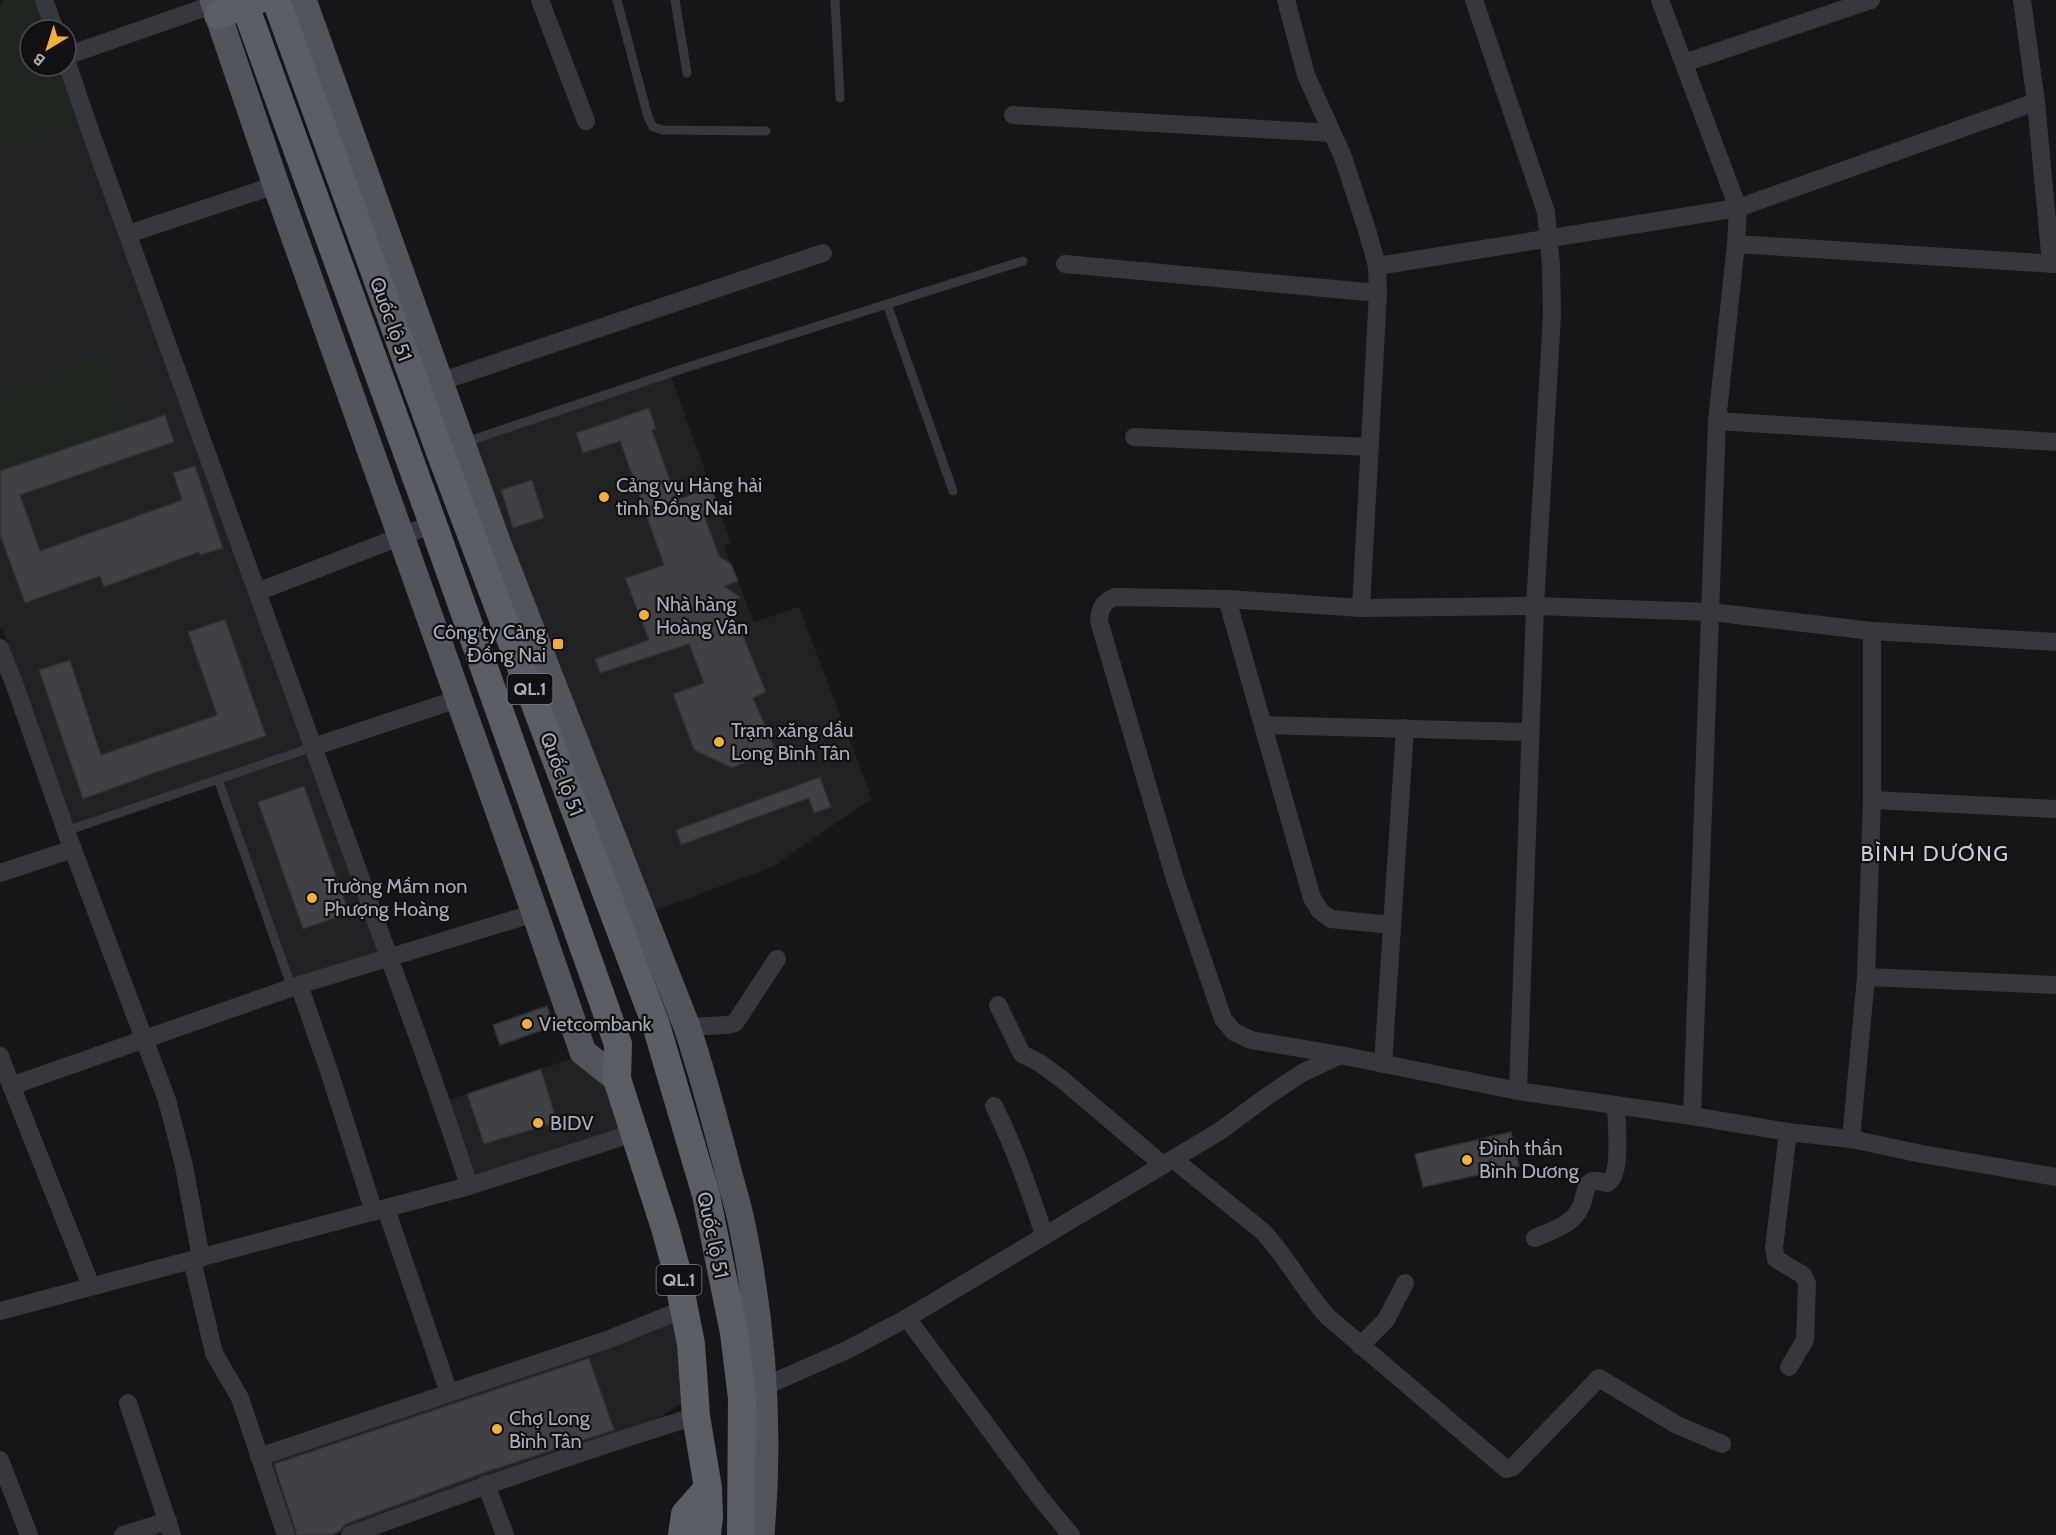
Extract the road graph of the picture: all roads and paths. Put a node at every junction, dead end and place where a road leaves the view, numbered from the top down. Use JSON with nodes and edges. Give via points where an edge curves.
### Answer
{"nodes":[{"id":1,"x":44,"y":0,"type":"edge"},
{"id":2,"x":276,"y":0,"type":"edge"},
{"id":3,"x":303,"y":0,"type":"edge"},
{"id":4,"x":540,"y":0,"type":"edge"},
{"id":5,"x":617,"y":0,"type":"edge"},
{"id":6,"x":675,"y":0,"type":"edge"},
{"id":7,"x":835,"y":0,"type":"edge"},
{"id":8,"x":1286,"y":0,"type":"edge"},
{"id":9,"x":1474,"y":0,"type":"edge"},
{"id":10,"x":1660,"y":0,"type":"edge"},
{"id":11,"x":1871,"y":0,"type":"edge"},
{"id":12,"x":2022,"y":0,"type":"edge"},
{"id":13,"x":249,"y":2,"type":"edge"},
{"id":14,"x":215,"y":6,"type":"edge"},
{"id":15,"x":51,"y":18,"type":"edge"},
{"id":16,"x":78,"y":54,"type":"edge"},
{"id":17,"x":1684,"y":63,"type":"junction"},
{"id":18,"x":687,"y":73,"type":"dead end"},
{"id":19,"x":73,"y":78,"type":"edge"},
{"id":20,"x":840,"y":98,"type":"dead end"},
{"id":21,"x":2036,"y":102,"type":"junction"},
{"id":22,"x":1013,"y":115,"type":"dead end"},
{"id":23,"x":586,"y":121,"type":"dead end"},
{"id":24,"x":766,"y":131,"type":"dead end"},
{"id":25,"x":1332,"y":133,"type":"junction"},
{"id":26,"x":276,"y":184,"type":"junction"},
{"id":27,"x":1738,"y":208,"type":"junction"},
{"id":28,"x":128,"y":234,"type":"junction"},
{"id":29,"x":1548,"y":238,"type":"junction"},
{"id":30,"x":1736,"y":244,"type":"junction"},
{"id":31,"x":823,"y":253,"type":"dead end"},
{"id":32,"x":1023,"y":261,"type":"dead end"},
{"id":33,"x":1065,"y":264,"type":"dead end"},
{"id":34,"x":2053,"y":264,"type":"edge"},
{"id":35,"x":1377,"y":266,"type":"junction"},
{"id":36,"x":1378,"y":294,"type":"junction"},
{"id":37,"x":887,"y":304,"type":"junction"},
{"id":38,"x":439,"y":382,"type":"junction"},
{"id":39,"x":1717,"y":421,"type":"junction"},
{"id":40,"x":1134,"y":436,"type":"dead end"},
{"id":41,"x":2056,"y":442,"type":"edge"},
{"id":42,"x":1370,"y":447,"type":"junction"},
{"id":43,"x":451,"y":448,"type":"junction"},
{"id":44,"x":953,"y":490,"type":"dead end"},
{"id":45,"x":433,"y":524,"type":"junction"},
{"id":46,"x":400,"y":537,"type":"junction"},
{"id":47,"x":257,"y":592,"type":"junction"},
{"id":48,"x":1227,"y":599,"type":"junction"},
{"id":49,"x":1535,"y":606,"type":"junction"},
{"id":50,"x":1361,"y":608,"type":"junction"},
{"id":51,"x":1711,"y":612,"type":"junction"},
{"id":52,"x":1872,"y":631,"type":"junction"},
{"id":53,"x":2056,"y":642,"type":"edge"},
{"id":54,"x":0,"y":648,"type":"edge"},
{"id":55,"x":458,"y":699,"type":"junction"},
{"id":56,"x":1263,"y":724,"type":"junction"},
{"id":57,"x":1405,"y":728,"type":"junction"},
{"id":58,"x":1530,"y":732,"type":"junction"},
{"id":59,"x":313,"y":747,"type":"junction"},
{"id":60,"x":218,"y":779,"type":"junction"},
{"id":61,"x":1872,"y":800,"type":"junction"},
{"id":62,"x":2056,"y":809,"type":"edge"},
{"id":63,"x":66,"y":831,"type":"junction"},
{"id":64,"x":73,"y":849,"type":"junction"},
{"id":65,"x":0,"y":873,"type":"edge"},
{"id":66,"x":535,"y":913,"type":"junction"},
{"id":67,"x":1392,"y":925,"type":"junction"},
{"id":68,"x":388,"y":957,"type":"junction"},
{"id":69,"x":777,"y":959,"type":"dead end"},
{"id":70,"x":1866,"y":977,"type":"junction"},
{"id":71,"x":2056,"y":985,"type":"edge"},
{"id":72,"x":296,"y":986,"type":"junction"},
{"id":73,"x":998,"y":1005,"type":"dead end"},
{"id":74,"x":687,"y":1027,"type":"junction"},
{"id":75,"x":144,"y":1038,"type":"junction"},
{"id":76,"x":1340,"y":1055,"type":"junction"},
{"id":77,"x":0,"y":1056,"type":"edge"},
{"id":78,"x":1383,"y":1064,"type":"junction"},
{"id":79,"x":617,"y":1079,"type":"junction"},
{"id":80,"x":11,"y":1086,"type":"junction"},
{"id":81,"x":1518,"y":1091,"type":"junction"},
{"id":82,"x":1616,"y":1105,"type":"junction"},
{"id":83,"x":994,"y":1106,"type":"dead end"},
{"id":84,"x":1692,"y":1116,"type":"junction"},
{"id":85,"x":1788,"y":1132,"type":"junction"},
{"id":86,"x":634,"y":1133,"type":"junction"},
{"id":87,"x":1851,"y":1139,"type":"junction"},
{"id":88,"x":1168,"y":1162,"type":"junction"},
{"id":89,"x":2056,"y":1178,"type":"edge"},
{"id":90,"x":469,"y":1186,"type":"junction"},
{"id":91,"x":380,"y":1210,"type":"junction"},
{"id":92,"x":1044,"y":1235,"type":"junction"},
{"id":93,"x":1535,"y":1238,"type":"dead end"},
{"id":94,"x":197,"y":1259,"type":"junction"},
{"id":95,"x":1405,"y":1283,"type":"dead end"},
{"id":96,"x":91,"y":1286,"type":"junction"},
{"id":97,"x":684,"y":1309,"type":"junction"},
{"id":98,"x":0,"y":1311,"type":"edge"},
{"id":99,"x":908,"y":1318,"type":"junction"},
{"id":100,"x":1360,"y":1346,"type":"junction"},
{"id":101,"x":1789,"y":1367,"type":"dead end"},
{"id":102,"x":752,"y":1389,"type":"junction"},
{"id":103,"x":449,"y":1393,"type":"junction"},
{"id":104,"x":128,"y":1402,"type":"dead end"},
{"id":105,"x":696,"y":1416,"type":"junction"},
{"id":106,"x":1722,"y":1444,"type":"dead end"},
{"id":107,"x":259,"y":1456,"type":"junction"},
{"id":108,"x":0,"y":1460,"type":"edge"},
{"id":109,"x":486,"y":1484,"type":"junction"},
{"id":110,"x":708,"y":1488,"type":"junction"},
{"id":111,"x":170,"y":1528,"type":"edge"},
{"id":112,"x":28,"y":1535,"type":"edge"},
{"id":113,"x":123,"y":1535,"type":"edge"},
{"id":114,"x":286,"y":1535,"type":"edge"},
{"id":115,"x":351,"y":1535,"type":"edge"},
{"id":116,"x":506,"y":1535,"type":"edge"},
{"id":117,"x":681,"y":1535,"type":"edge"},
{"id":118,"x":706,"y":1535,"type":"edge"},
{"id":119,"x":741,"y":1535,"type":"edge"},
{"id":120,"x":761,"y":1535,"type":"edge"},
{"id":121,"x":1071,"y":1535,"type":"edge"}],
"edges":[{"from":1,"to":15,"type":"street"},
{"from":2,"to":43,"type":"highway","name":"Quốc lộ 51","number":"QL.1"},
{"from":3,"to":38,"type":"main road","name":"Quốc lộ 51","number":"QL.1"},
{"from":4,"to":23,"type":"street"},
{"from":5,"to":24,"type":"lane","via":[[653,127]]},
{"from":6,"to":18,"type":"lane"},
{"from":7,"to":20,"type":"lane"},
{"from":8,"to":25,"type":"street","via":[[1306,75]]},
{"from":9,"to":29,"type":"street","via":[[1546,212]]},
{"from":10,"to":17,"type":"street"},
{"from":11,"to":17,"type":"street"},
{"from":12,"to":21,"type":"street"},
{"from":13,"to":14,"type":"highway"},
{"from":13,"to":45,"type":"highway","name":"Quốc lộ 51","number":"QL.1"},
{"from":14,"to":16,"type":"street"},
{"from":14,"to":26,"type":"main road"},
{"from":17,"to":27,"type":"street"},
{"from":19,"to":28,"type":"street"},
{"from":21,"to":27,"type":"street"},
{"from":21,"to":34,"type":"street"},
{"from":22,"to":25,"type":"street"},
{"from":25,"to":35,"type":"street"},
{"from":26,"to":28,"type":"street"},
{"from":26,"to":46,"type":"main road"},
{"from":27,"to":29,"type":"street"},
{"from":27,"to":30,"type":"street"},
{"from":28,"to":47,"type":"street"},
{"from":29,"to":35,"type":"street"},
{"from":29,"to":49,"type":"street","via":[[1552,315]]},
{"from":30,"to":34,"type":"street"},
{"from":30,"to":39,"type":"street"},
{"from":31,"to":38,"type":"street"},
{"from":32,"to":37,"type":"lane"},
{"from":33,"to":36,"type":"street"},
{"from":35,"to":36,"type":"street"},
{"from":36,"to":42,"type":"street"},
{"from":37,"to":43,"type":"lane"},
{"from":37,"to":44,"type":"lane"},
{"from":38,"to":43,"type":"main road","name":"Quốc lộ 51","number":"QL.1"},
{"from":39,"to":41,"type":"street"},
{"from":39,"to":51,"type":"street"},
{"from":40,"to":42,"type":"street"},
{"from":42,"to":50,"type":"street"},
{"from":43,"to":74,"type":"main road","name":"Quốc lộ 51","number":"QL.1","via":[[499,547]]},
{"from":43,"to":102,"type":"highway","name":"Quốc lộ 51","number":"QL.1","via":[[656,1025],[706,1195],[732,1322]]},
{"from":45,"to":46,"type":"street"},
{"from":45,"to":79,"type":"highway","name":"Quốc lộ 51","number":"QL.1","via":[[618,1044]]},
{"from":46,"to":47,"type":"street"},
{"from":46,"to":55,"type":"main road"},
{"from":47,"to":59,"type":"street"},
{"from":48,"to":50,"type":"street"},
{"from":48,"to":56,"type":"street"},
{"from":48,"to":76,"type":"street","via":[[1115,597],[1100,609],[1100,621],[1175,879],[1223,1019],[1234,1032],[1251,1040]]},
{"from":49,"to":50,"type":"street"},
{"from":49,"to":51,"type":"street"},
{"from":49,"to":58,"type":"street"},
{"from":51,"to":52,"type":"street"},
{"from":51,"to":84,"type":"street"},
{"from":52,"to":53,"type":"street"},
{"from":52,"to":61,"type":"street"},
{"from":54,"to":63,"type":"street"},
{"from":55,"to":59,"type":"street"},
{"from":55,"to":66,"type":"main road"},
{"from":56,"to":57,"type":"street"},
{"from":56,"to":67,"type":"street","via":[[1312,898],[1320,911],[1330,919]]},
{"from":57,"to":58,"type":"street"},
{"from":57,"to":67,"type":"street"},
{"from":58,"to":81,"type":"street"},
{"from":59,"to":60,"type":"lane"},
{"from":59,"to":68,"type":"street"},
{"from":60,"to":63,"type":"lane"},
{"from":60,"to":72,"type":"lane"},
{"from":61,"to":62,"type":"street"},
{"from":61,"to":70,"type":"street"},
{"from":63,"to":64,"type":"street"},
{"from":64,"to":65,"type":"street"},
{"from":64,"to":75,"type":"street"},
{"from":66,"to":68,"type":"street"},
{"from":66,"to":79,"type":"main road","via":[[582,1052]]},
{"from":67,"to":78,"type":"street"},
{"from":68,"to":72,"type":"street"},
{"from":68,"to":90,"type":"street"},
{"from":69,"to":74,"type":"street","via":[[735,1023]]},
{"from":70,"to":71,"type":"street"},
{"from":70,"to":87,"type":"street"},
{"from":72,"to":75,"type":"street"},
{"from":72,"to":91,"type":"street"},
{"from":73,"to":88,"type":"street","via":[[1022,1054],[1040,1063]]},
{"from":74,"to":102,"type":"main road","name":"Quốc lộ 51","number":"QL.1","via":[[742,1225],[756,1311]]},
{"from":75,"to":80,"type":"street"},
{"from":75,"to":94,"type":"street","via":[[178,1140]]},
{"from":76,"to":78,"type":"street"},
{"from":76,"to":88,"type":"street","via":[[1302,1074]]},
{"from":77,"to":80,"type":"street"},
{"from":78,"to":81,"type":"street"},
{"from":79,"to":86,"type":"highway","name":"Quốc lộ 51","number":"QL.1"},
{"from":80,"to":96,"type":"street"},
{"from":81,"to":82,"type":"street"},
{"from":82,"to":84,"type":"street"},
{"from":82,"to":93,"type":"street","via":[[1617,1168],[1613,1179],[1607,1183],[1590,1182],[1577,1215],[1565,1225]]},
{"from":83,"to":92,"type":"street"},
{"from":84,"to":85,"type":"street"},
{"from":85,"to":87,"type":"street"},
{"from":85,"to":101,"type":"street","via":[[1774,1248],[1776,1259],[1803,1275],[1807,1284],[1805,1340]]},
{"from":86,"to":90,"type":"street"},
{"from":86,"to":97,"type":"highway","name":"Quốc lộ 51","number":"QL.1","via":[[665,1228]]},
{"from":87,"to":89,"type":"street"},
{"from":88,"to":92,"type":"street"},
{"from":88,"to":100,"type":"street","via":[[1261,1230],[1313,1301]]},
{"from":90,"to":91,"type":"street"},
{"from":91,"to":94,"type":"street"},
{"from":91,"to":103,"type":"street"},
{"from":92,"to":99,"type":"street"},
{"from":94,"to":96,"type":"street"},
{"from":94,"to":107,"type":"street","via":[[214,1353],[240,1398]]},
{"from":95,"to":100,"type":"street","via":[[1386,1320]]},
{"from":96,"to":98,"type":"street"},
{"from":97,"to":103,"type":"street","via":[[607,1340]]},
{"from":97,"to":105,"type":"highway","name":"Quốc lộ 51","number":"QL.1","via":[[691,1344]]},
{"from":99,"to":102,"type":"street","via":[[847,1350]]},
{"from":99,"to":121,"type":"street"},
{"from":100,"to":106,"type":"street","via":[[1506,1469],[1513,1467],[1599,1378],[1677,1425]]},
{"from":102,"to":119,"type":"highway","name":"Quốc lộ 51","number":"QL.1"},
{"from":102,"to":120,"type":"main road","name":"Quốc lộ 51","number":"QL.1","via":[[765,1453]]},
{"from":103,"to":107,"type":"street"},
{"from":104,"to":111,"type":"street"},
{"from":105,"to":109,"type":"street"},
{"from":105,"to":110,"type":"highway","name":"Quốc lộ 51","number":"QL.1"},
{"from":107,"to":114,"type":"street"},
{"from":108,"to":112,"type":"street"},
{"from":109,"to":115,"type":"street"},
{"from":109,"to":116,"type":"street"},
{"from":110,"to":117,"type":"highway","via":[[685,1514]]},
{"from":110,"to":118,"type":"highway","number":"QL.1"},
{"from":111,"to":113,"type":"street"}]}
